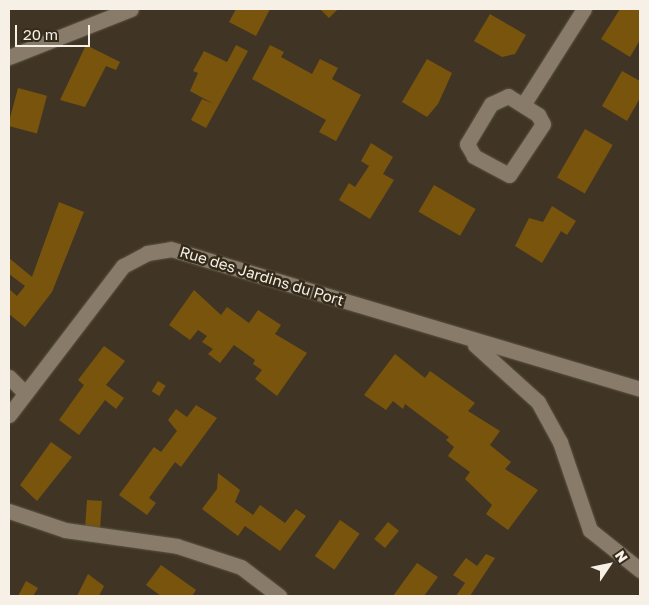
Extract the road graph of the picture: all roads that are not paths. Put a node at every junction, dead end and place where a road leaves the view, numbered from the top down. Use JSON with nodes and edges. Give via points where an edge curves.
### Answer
{"nodes":[{"id":1,"x":131,"y":9,"type":"edge"},
{"id":2,"x":584,"y":9,"type":"edge"},
{"id":3,"x":9,"y":57,"type":"edge"},
{"id":4,"x":523,"y":105,"type":"junction"},
{"id":5,"x":466,"y":339,"type":"junction"},
{"id":6,"x":9,"y":376,"type":"edge"},
{"id":7,"x":640,"y":389,"type":"edge"},
{"id":8,"x":25,"y":393,"type":"junction"},
{"id":9,"x":9,"y":414,"type":"edge"},
{"id":10,"x":9,"y":511,"type":"edge"},
{"id":11,"x":640,"y":570,"type":"edge"},
{"id":12,"x":279,"y":596,"type":"edge"}],
"edges":[{"from":1,"to":3,"type":"street"},
{"from":2,"to":4,"type":"street"},
{"from":4,"to":4,"type":"street","via":[[508,96],[494,100],[467,144],[474,156],[505,174],[517,169],[542,129],[538,115]]},
{"from":5,"to":7,"type":"street","name":"Rue des Jardins du Port"},
{"from":5,"to":8,"type":"street","name":"Rue des Jardins du Port","via":[[185,251],[161,250],[135,258],[112,278]]},
{"from":5,"to":11,"type":"street","name":"Rue des Jardins du Port","via":[[500,364],[538,402],[560,442],[590,530]]},
{"from":6,"to":8,"type":"street"},
{"from":8,"to":9,"type":"street","name":"Rue des Jardins du Port"},
{"from":10,"to":12,"type":"street","via":[[64,530],[177,546],[241,567]]}]}
